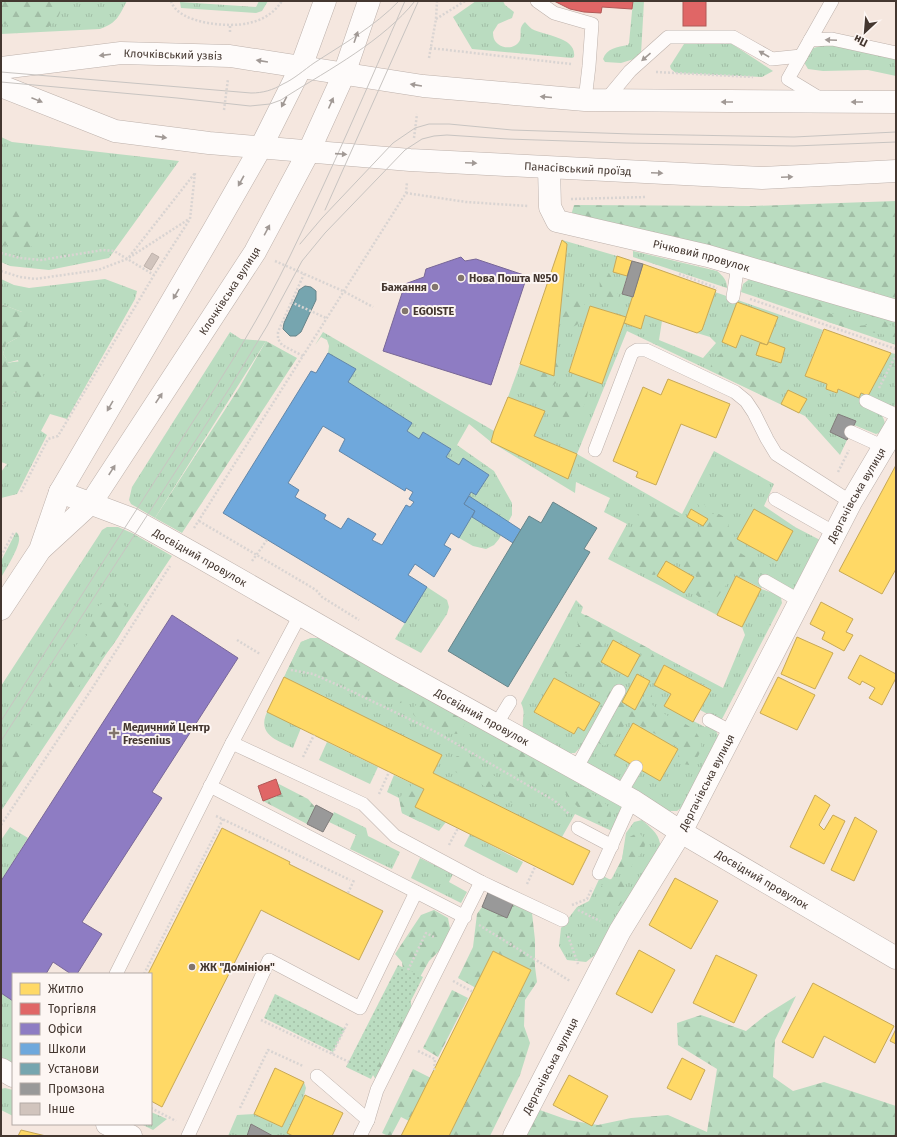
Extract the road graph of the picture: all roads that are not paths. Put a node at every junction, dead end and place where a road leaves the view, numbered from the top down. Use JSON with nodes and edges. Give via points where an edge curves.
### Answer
{"nodes":[{"id":1,"x":325,"y":1,"type":"edge"},
{"id":2,"x":369,"y":1,"type":"edge"},
{"id":3,"x":537,"y":1,"type":"edge"},
{"id":4,"x":832,"y":1,"type":"edge"},
{"id":5,"x":810,"y":40,"type":"junction"},
{"id":6,"x":896,"y":53,"type":"edge"},
{"id":7,"x":802,"y":56,"type":"junction"},
{"id":8,"x":301,"y":67,"type":"junction"},
{"id":9,"x":1,"y":68,"type":"edge"},
{"id":10,"x":344,"y":74,"type":"junction"},
{"id":11,"x":1,"y":86,"type":"edge"},
{"id":12,"x":595,"y":101,"type":"junction"},
{"id":13,"x":826,"y":102,"type":"junction"},
{"id":14,"x":896,"y":102,"type":"edge"},
{"id":15,"x":261,"y":147,"type":"junction"},
{"id":16,"x":309,"y":152,"type":"junction"},
{"id":17,"x":549,"y":168,"type":"junction"},
{"id":18,"x":896,"y":171,"type":"edge"},
{"id":19,"x":738,"y":265,"type":"junction"},
{"id":20,"x":733,"y":297,"type":"dead end"},
{"id":21,"x":896,"y":311,"type":"edge"},
{"id":22,"x":866,"y":401,"type":"dead end"},
{"id":23,"x":896,"y":415,"type":"edge"},
{"id":24,"x":896,"y":426,"type":"edge"},
{"id":25,"x":851,"y":432,"type":"dead end"},
{"id":26,"x":884,"y":447,"type":"junction"},
{"id":27,"x":595,"y":450,"type":"dead end"},
{"id":28,"x":60,"y":492,"type":"junction"},
{"id":29,"x":775,"y":499,"type":"dead end"},
{"id":30,"x":851,"y":502,"type":"junction"},
{"id":31,"x":91,"y":503,"type":"junction"},
{"id":32,"x":835,"y":533,"type":"junction"},
{"id":33,"x":40,"y":550,"type":"junction"},
{"id":34,"x":765,"y":581,"type":"dead end"},
{"id":35,"x":800,"y":601,"type":"junction"},
{"id":36,"x":1,"y":609,"type":"edge"},
{"id":37,"x":300,"y":614,"type":"junction"},
{"id":38,"x":619,"y":691,"type":"dead end"},
{"id":39,"x":510,"y":702,"type":"dead end"},
{"id":40,"x":709,"y":720,"type":"dead end"},
{"id":41,"x":496,"y":725,"type":"junction"},
{"id":42,"x":732,"y":732,"type":"junction"},
{"id":43,"x":232,"y":743,"type":"junction"},
{"id":44,"x":636,"y":767,"type":"dead end"},
{"id":45,"x":576,"y":770,"type":"junction"},
{"id":46,"x":210,"y":786,"type":"junction"},
{"id":47,"x":626,"y":797,"type":"junction"},
{"id":48,"x":578,"y":828,"type":"road end"},
{"id":49,"x":681,"y":832,"type":"junction"},
{"id":50,"x":612,"y":846,"type":"junction"},
{"id":51,"x":599,"y":873,"type":"road end"},
{"id":52,"x":481,"y":882,"type":"junction"},
{"id":53,"x":416,"y":892,"type":"junction"},
{"id":54,"x":465,"y":917,"type":"junction"},
{"id":55,"x":562,"y":920,"type":"road end"},
{"id":56,"x":896,"y":958,"type":"edge"},
{"id":57,"x":116,"y":973,"type":"edge"},
{"id":58,"x":1,"y":1069,"type":"edge"},
{"id":59,"x":12,"y":1075,"type":"edge"},
{"id":60,"x":317,"y":1076,"type":"road end"},
{"id":61,"x":368,"y":1120,"type":"junction"},
{"id":62,"x":189,"y":1132,"type":"edge"},
{"id":63,"x":360,"y":1136,"type":"edge"},
{"id":64,"x":514,"y":1136,"type":"edge"}],
"edges":[{"from":1,"to":8,"type":"main road","name":"Клочківська вулиця"},
{"from":10,"to":2,"type":"main road","name":"Клочківська вулиця","one_way":true},
{"from":3,"to":12,"type":"lane","via":[[554,13],[592,24],[589,66]]},
{"from":4,"to":5,"type":"lane"},
{"from":6,"to":5,"type":"lane","one_way":true,"via":[[832,39]]},
{"from":5,"to":7,"type":"lane"},
{"from":7,"to":12,"type":"lane","one_way":true,"via":[[772,59],[733,37],[668,37]]},
{"from":7,"to":13,"type":"lane","via":[[788,79]]},
{"from":8,"to":9,"type":"main road","name":"Клочківський узвіз","one_way":true,"via":[[230,56],[121,53]]},
{"from":8,"to":10,"type":"main road","name":"Клочківський узвіз"},
{"from":8,"to":15,"type":"main road","name":"Клочківська вулиця","one_way":true},
{"from":12,"to":10,"type":"main road","one_way":true,"via":[[423,86]]},
{"from":16,"to":10,"type":"main road","name":"Клочківська вулиця","one_way":true},
{"from":11,"to":15,"type":"main road","one_way":true,"via":[[115,131],[209,144]]},
{"from":13,"to":12,"type":"main road","one_way":true},
{"from":14,"to":13,"type":"main road","one_way":true},
{"from":15,"to":16,"type":"main road","name":"Панасівський проїзд"},
{"from":15,"to":28,"type":"main road","name":"Клочківська вулиця","one_way":true},
{"from":16,"to":17,"type":"main road","name":"Панасівський проїзд","one_way":true},
{"from":31,"to":16,"type":"main road","name":"Клочківська вулиця","one_way":true,"via":[[239,278]]},
{"from":17,"to":18,"type":"main road","name":"Панасівський проїзд","one_way":true,"via":[[762,178]]},
{"from":17,"to":19,"type":"main road","name":"Річковий провулок","via":[[550,207],[557,221]]},
{"from":19,"to":20,"type":"lane"},
{"from":19,"to":21,"type":"main road","name":"Річковий провулок"},
{"from":22,"to":23,"type":"lane"},
{"from":24,"to":26,"type":"main road","name":"Дергачівська вулиця"},
{"from":25,"to":26,"type":"lane"},
{"from":26,"to":30,"type":"main road","name":"Дергачівська вулиця"},
{"from":27,"to":30,"type":"lane","via":[[632,353],[646,350],[735,392],[754,412],[776,454]]},
{"from":28,"to":31,"type":"main road","name":"Досвідний провулок"},
{"from":28,"to":33,"type":"main road","name":"Клочківська вулиця"},
{"from":29,"to":32,"type":"lane"},
{"from":30,"to":32,"type":"main road","name":"Дергачівська вулиця"},
{"from":31,"to":33,"type":"main road","name":"Клочківська вулиця"},
{"from":31,"to":37,"type":"main road","name":"Досвідний провулок","via":[[132,519]]},
{"from":32,"to":35,"type":"main road","name":"Дергачівська вулиця"},
{"from":33,"to":36,"type":"main road","name":"Клочківська вулиця"},
{"from":34,"to":35,"type":"lane"},
{"from":35,"to":42,"type":"main road","name":"Дергачівська вулиця"},
{"from":37,"to":41,"type":"main road","name":"Досвідний провулок"},
{"from":37,"to":43,"type":"lane"},
{"from":38,"to":45,"type":"lane"},
{"from":39,"to":41,"type":"lane"},
{"from":40,"to":42,"type":"lane"},
{"from":41,"to":45,"type":"main road","name":"Досвідний провулок"},
{"from":42,"to":49,"type":"main road","name":"Дергачівська вулиця"},
{"from":43,"to":46,"type":"lane"},
{"from":43,"to":52,"type":"lane","via":[[363,804],[395,836]]},
{"from":44,"to":47,"type":"lane"},
{"from":45,"to":47,"type":"main road","name":"Досвідний провулок"},
{"from":46,"to":53,"type":"lane"},
{"from":46,"to":57,"type":"lane"},
{"from":47,"to":49,"type":"main road","name":"Досвідний провулок"},
{"from":47,"to":50,"type":"lane"},
{"from":48,"to":50,"type":"lane"},
{"from":49,"to":56,"type":"main road","name":"Досвідний провулок"},
{"from":49,"to":64,"type":"main road","name":"Дергачівська вулиця","via":[[620,931]]},
{"from":50,"to":51,"type":"lane"},
{"from":52,"to":54,"type":"lane"},
{"from":52,"to":55,"type":"lane"},
{"from":53,"to":54,"type":"lane"},
{"from":53,"to":62,"type":"lane","via":[[360,1008],[269,960]]},
{"from":54,"to":61,"type":"lane","via":[[377,1090]]},
{"from":58,"to":59,"type":"main road"},
{"from":60,"to":61,"type":"lane"},
{"from":61,"to":63,"type":"lane"}]}
